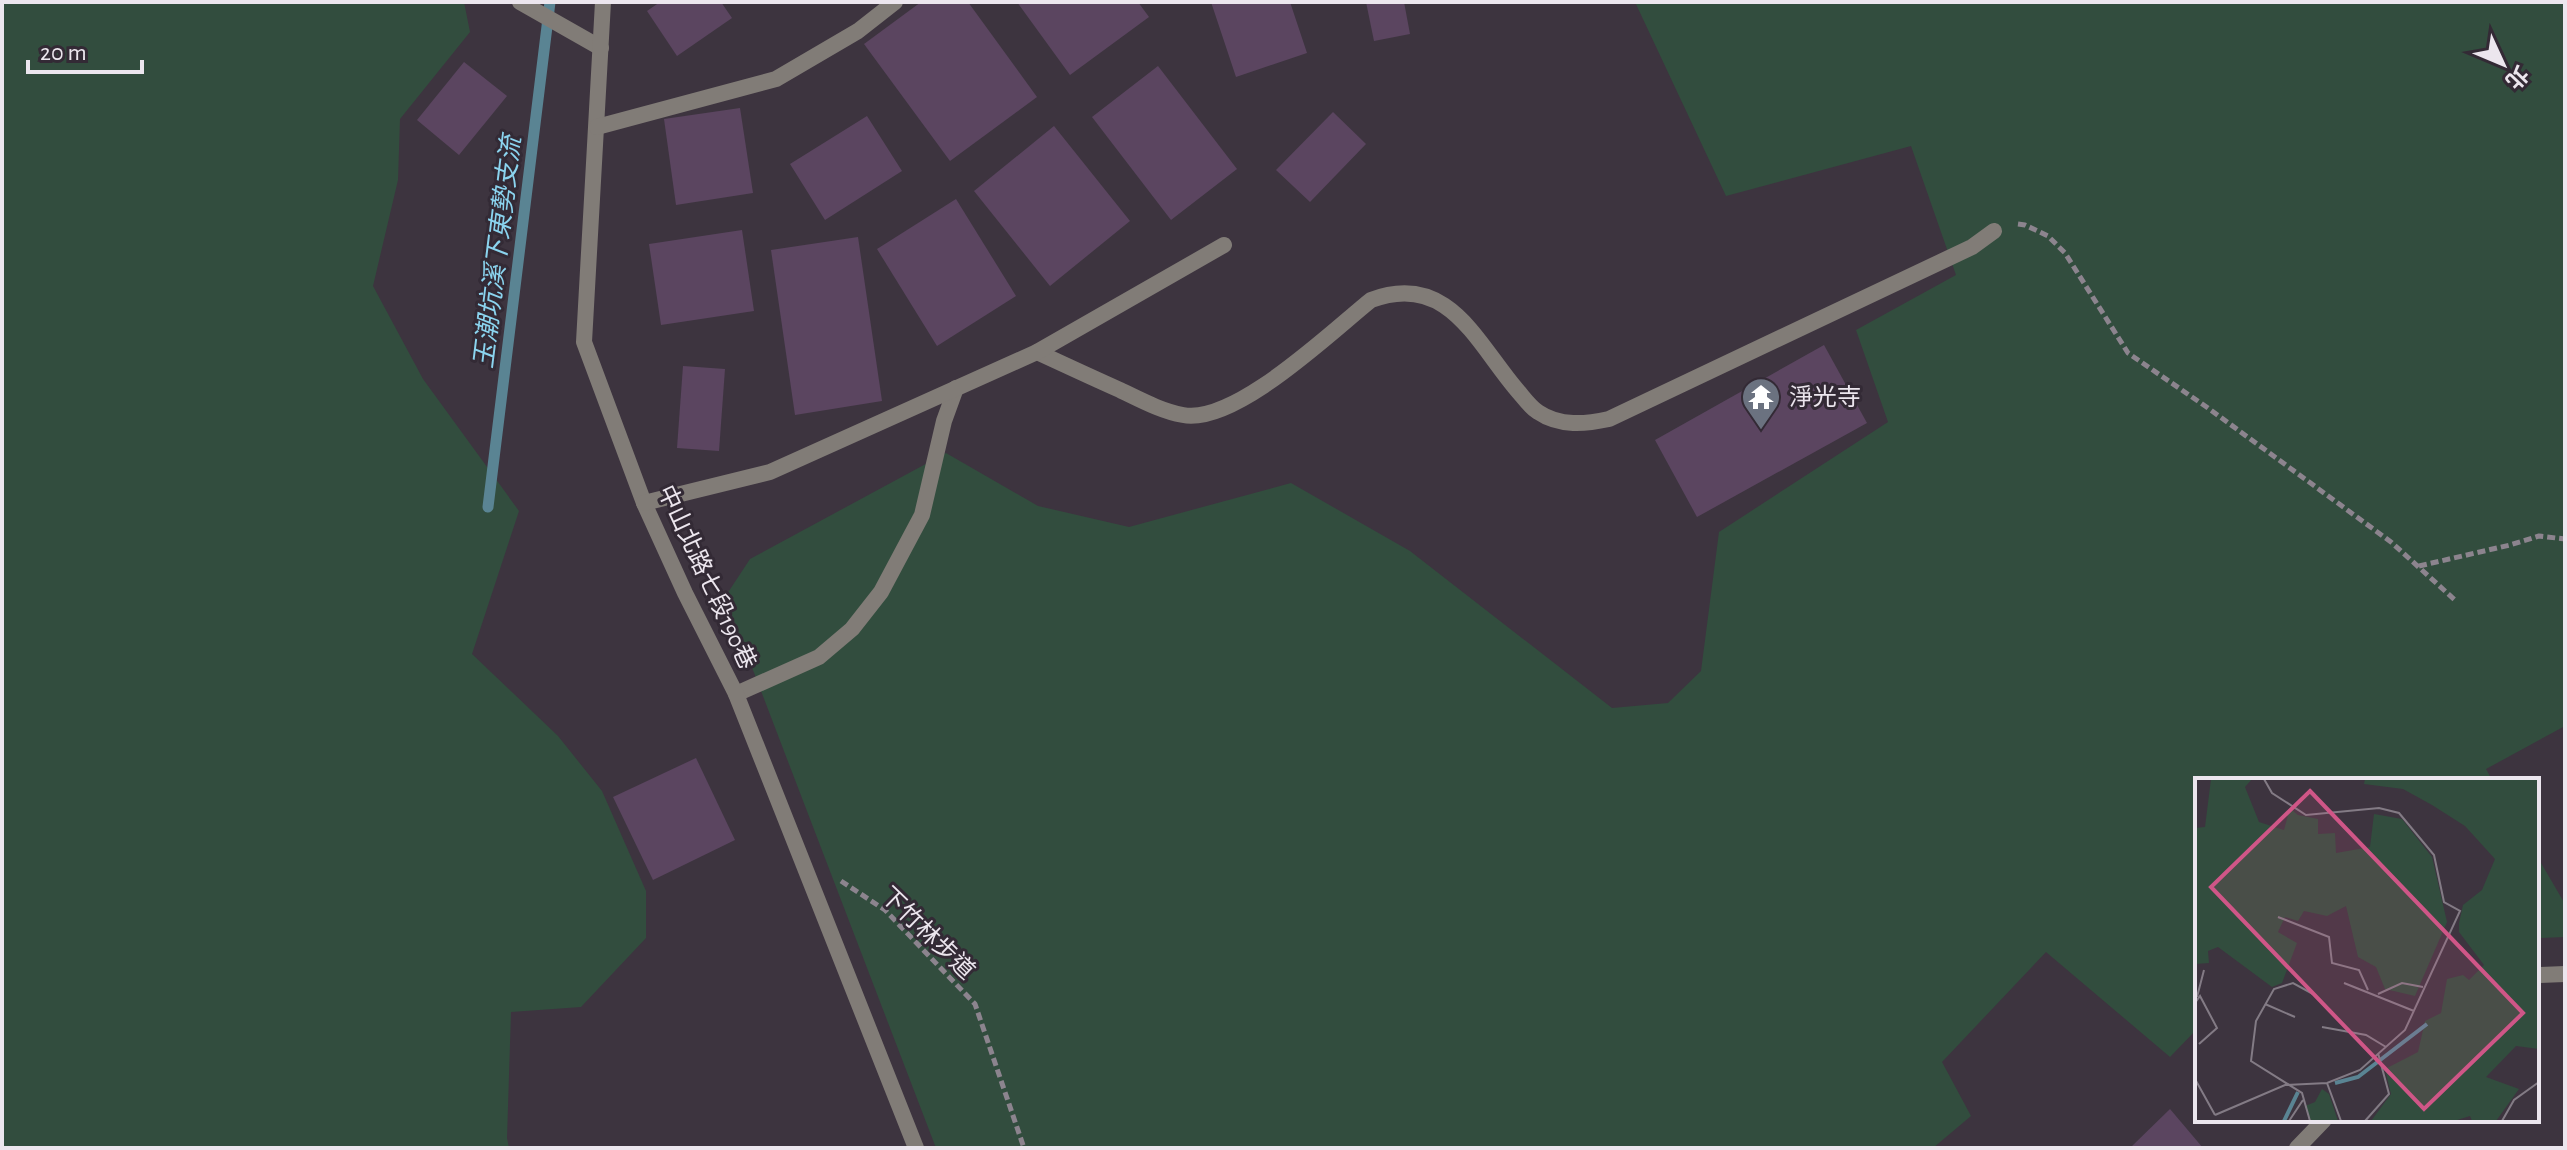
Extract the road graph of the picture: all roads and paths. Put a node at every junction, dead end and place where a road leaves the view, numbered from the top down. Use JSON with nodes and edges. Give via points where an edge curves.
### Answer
{"nodes":[{"id":1,"x":520,"y":2,"type":"edge"},
{"id":2,"x":603,"y":2,"type":"edge"},
{"id":3,"x":895,"y":2,"type":"edge"},
{"id":4,"x":601,"y":48,"type":"junction"},
{"id":5,"x":597,"y":127,"type":"junction"},
{"id":6,"x":1994,"y":231,"type":"joint"},
{"id":7,"x":1224,"y":245,"type":"dead end"},
{"id":8,"x":1037,"y":352,"type":"junction"},
{"id":9,"x":956,"y":388,"type":"junction"},
{"id":10,"x":644,"y":503,"type":"junction"},
{"id":11,"x":2565,"y":539,"type":"edge"},
{"id":12,"x":2418,"y":566,"type":"junction"},
{"id":13,"x":2456,"y":601,"type":"dead end"},
{"id":14,"x":736,"y":694,"type":"junction"},
{"id":15,"x":840,"y":880,"type":"dead end"},
{"id":16,"x":2565,"y":974,"type":"edge"},
{"id":17,"x":2539,"y":975,"type":"edge"},
{"id":18,"x":2322,"y":1122,"type":"edge"},
{"id":19,"x":916,"y":1148,"type":"edge"},
{"id":20,"x":1024,"y":1148,"type":"edge"},
{"id":21,"x":2297,"y":1148,"type":"edge"}],
"edges":[{"from":1,"to":4,"type":"street"},
{"from":2,"to":4,"type":"street","name":"中山北路七段190巷"},
{"from":3,"to":5,"type":"street","via":[[858,31],[776,79]]},
{"from":4,"to":5,"type":"street","name":"中山北路七段190巷"},
{"from":5,"to":10,"type":"street","name":"中山北路七段190巷","via":[[584,342]]},
{"from":6,"to":8,"type":"street","via":[[1972,247],[1665,393],[1584,425],[1536,411],[1463,321],[1442,302],[1409,293],[1371,300],[1269,382],[1213,413],[1186,416],[1157,407]]},
{"from":6,"to":12,"type":"path","via":[[2009,224],[2025,225],[2048,236],[2065,253],[2128,353]]},
{"from":7,"to":8,"type":"street"},
{"from":8,"to":9,"type":"street"},
{"from":9,"to":10,"type":"street","via":[[770,472]]},
{"from":9,"to":14,"type":"street","via":[[922,515],[881,592],[852,629],[819,657]]},
{"from":10,"to":14,"type":"street","name":"中山北路七段190巷"},
{"from":11,"to":12,"type":"path","via":[[2539,536]]},
{"from":12,"to":13,"type":"path"},
{"from":14,"to":19,"type":"street","name":"中山北路七段190巷"},
{"from":15,"to":20,"type":"path","name":"下竹林步道","via":[[885,910],[975,1004]]},
{"from":16,"to":17,"type":"street"},
{"from":18,"to":21,"type":"street"}]}
